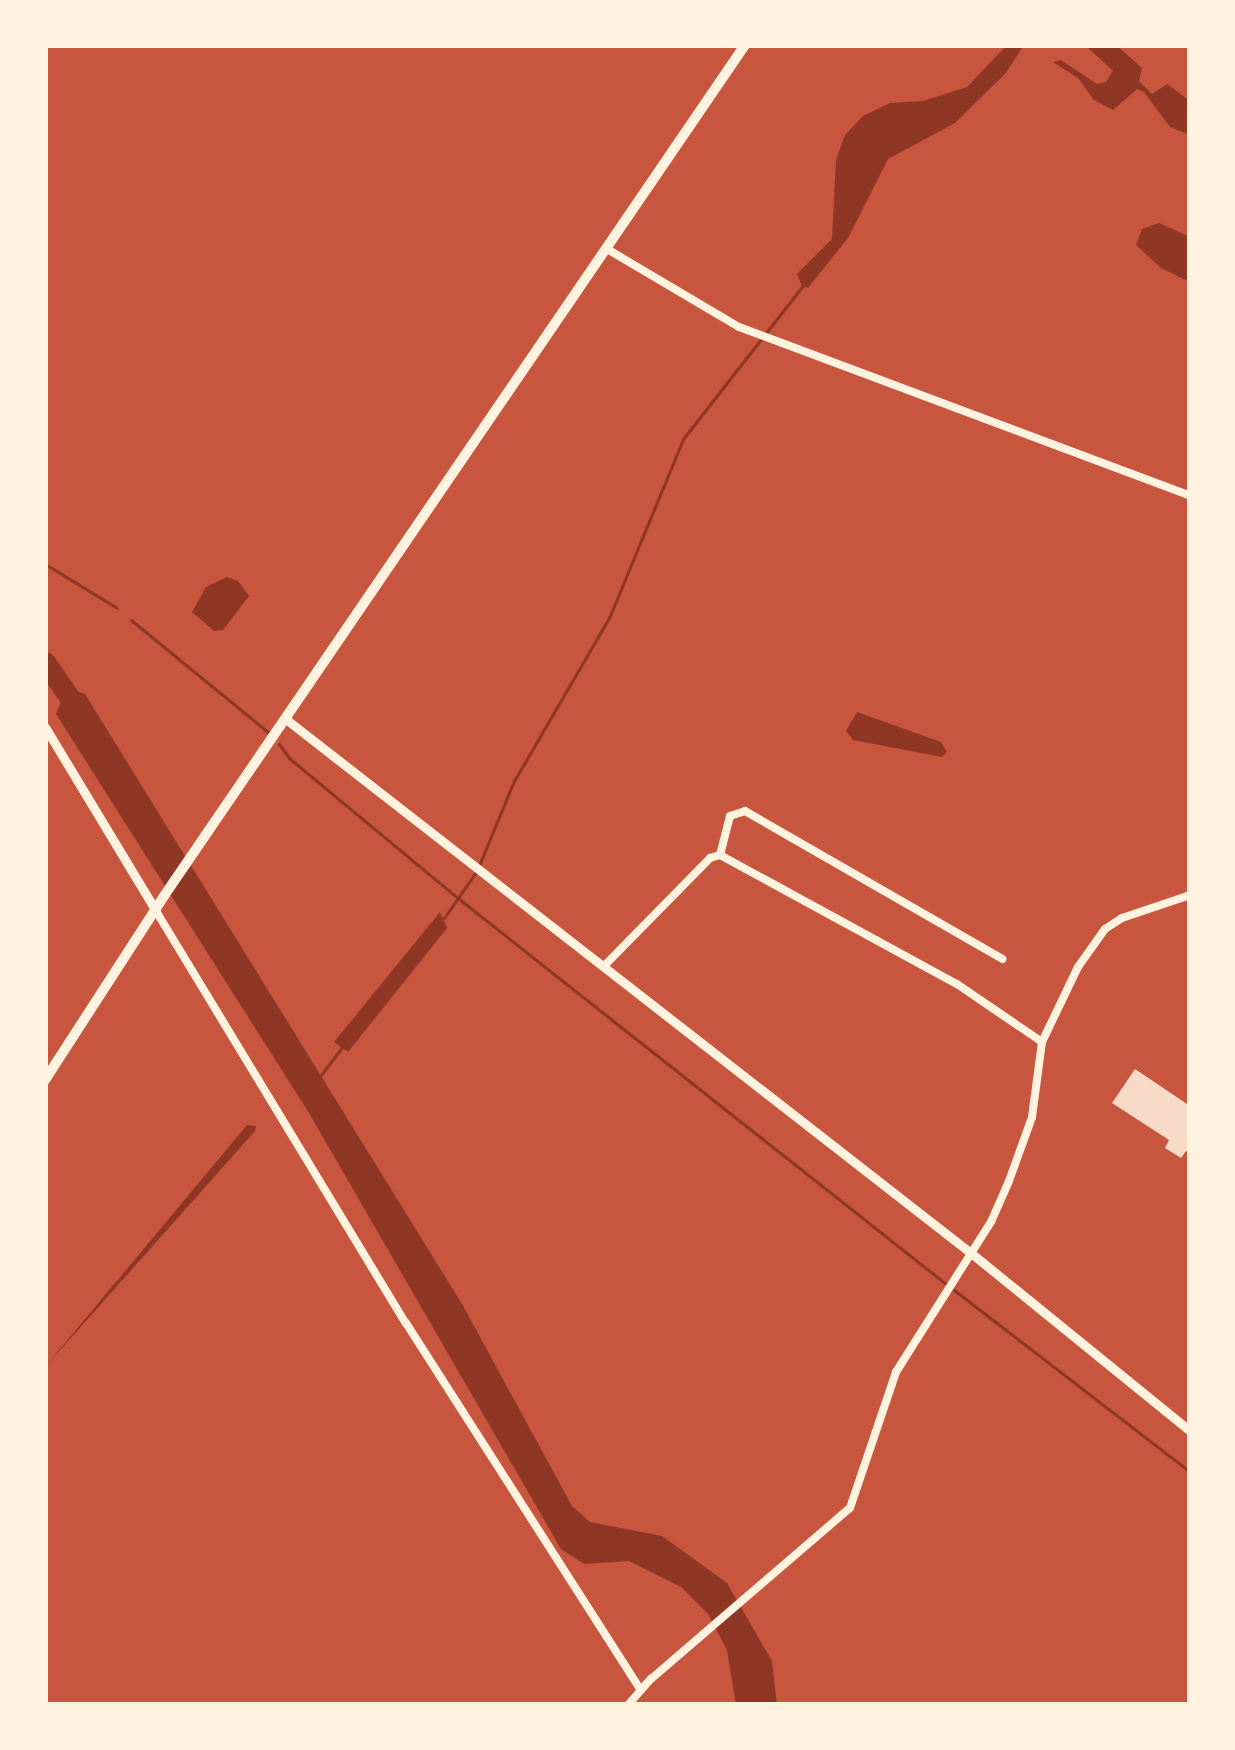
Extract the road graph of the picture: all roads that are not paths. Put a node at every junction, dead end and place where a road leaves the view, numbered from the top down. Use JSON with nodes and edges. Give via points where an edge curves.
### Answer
{"nodes":[{"id":1,"x":745,"y":45,"type":"edge"},
{"id":2,"x":607,"y":249,"type":"junction"},
{"id":3,"x":1190,"y":496,"type":"edge"},
{"id":4,"x":287,"y":720,"type":"junction"},
{"id":5,"x":45,"y":727,"type":"edge"},
{"id":6,"x":720,"y":855,"type":"junction"},
{"id":7,"x":1190,"y":895,"type":"edge"},
{"id":8,"x":158,"y":904,"type":"junction"},
{"id":9,"x":1003,"y":959,"type":"dead end"},
{"id":10,"x":605,"y":965,"type":"junction"},
{"id":11,"x":1042,"y":1042,"type":"junction"},
{"id":12,"x":45,"y":1068,"type":"edge"},
{"id":13,"x":45,"y":1080,"type":"edge"},
{"id":14,"x":971,"y":1253,"type":"junction"},
{"id":15,"x":1190,"y":1431,"type":"edge"},
{"id":16,"x":640,"y":1689,"type":"junction"},
{"id":17,"x":628,"y":1705,"type":"edge"}],
"edges":[{"from":1,"to":2,"type":"main road"},
{"from":2,"to":3,"type":"street","via":[[740,326]]},
{"from":2,"to":4,"type":"main road"},
{"from":4,"to":8,"type":"main road"},
{"from":4,"to":10,"type":"street"},
{"from":5,"to":8,"type":"street"},
{"from":6,"to":9,"type":"street","via":[[730,816],[745,811]]},
{"from":6,"to":10,"type":"street"},
{"from":6,"to":11,"type":"street","via":[[957,984]]},
{"from":7,"to":11,"type":"street","via":[[1106,929]]},
{"from":8,"to":12,"type":"main road"},
{"from":8,"to":13,"type":"main road"},
{"from":8,"to":16,"type":"street","via":[[406,1323]]},
{"from":10,"to":14,"type":"street"},
{"from":11,"to":14,"type":"street","via":[[1032,1117]]},
{"from":14,"to":15,"type":"street"},
{"from":14,"to":16,"type":"street","via":[[880,1406],[850,1508]]},
{"from":16,"to":17,"type":"street"}]}
